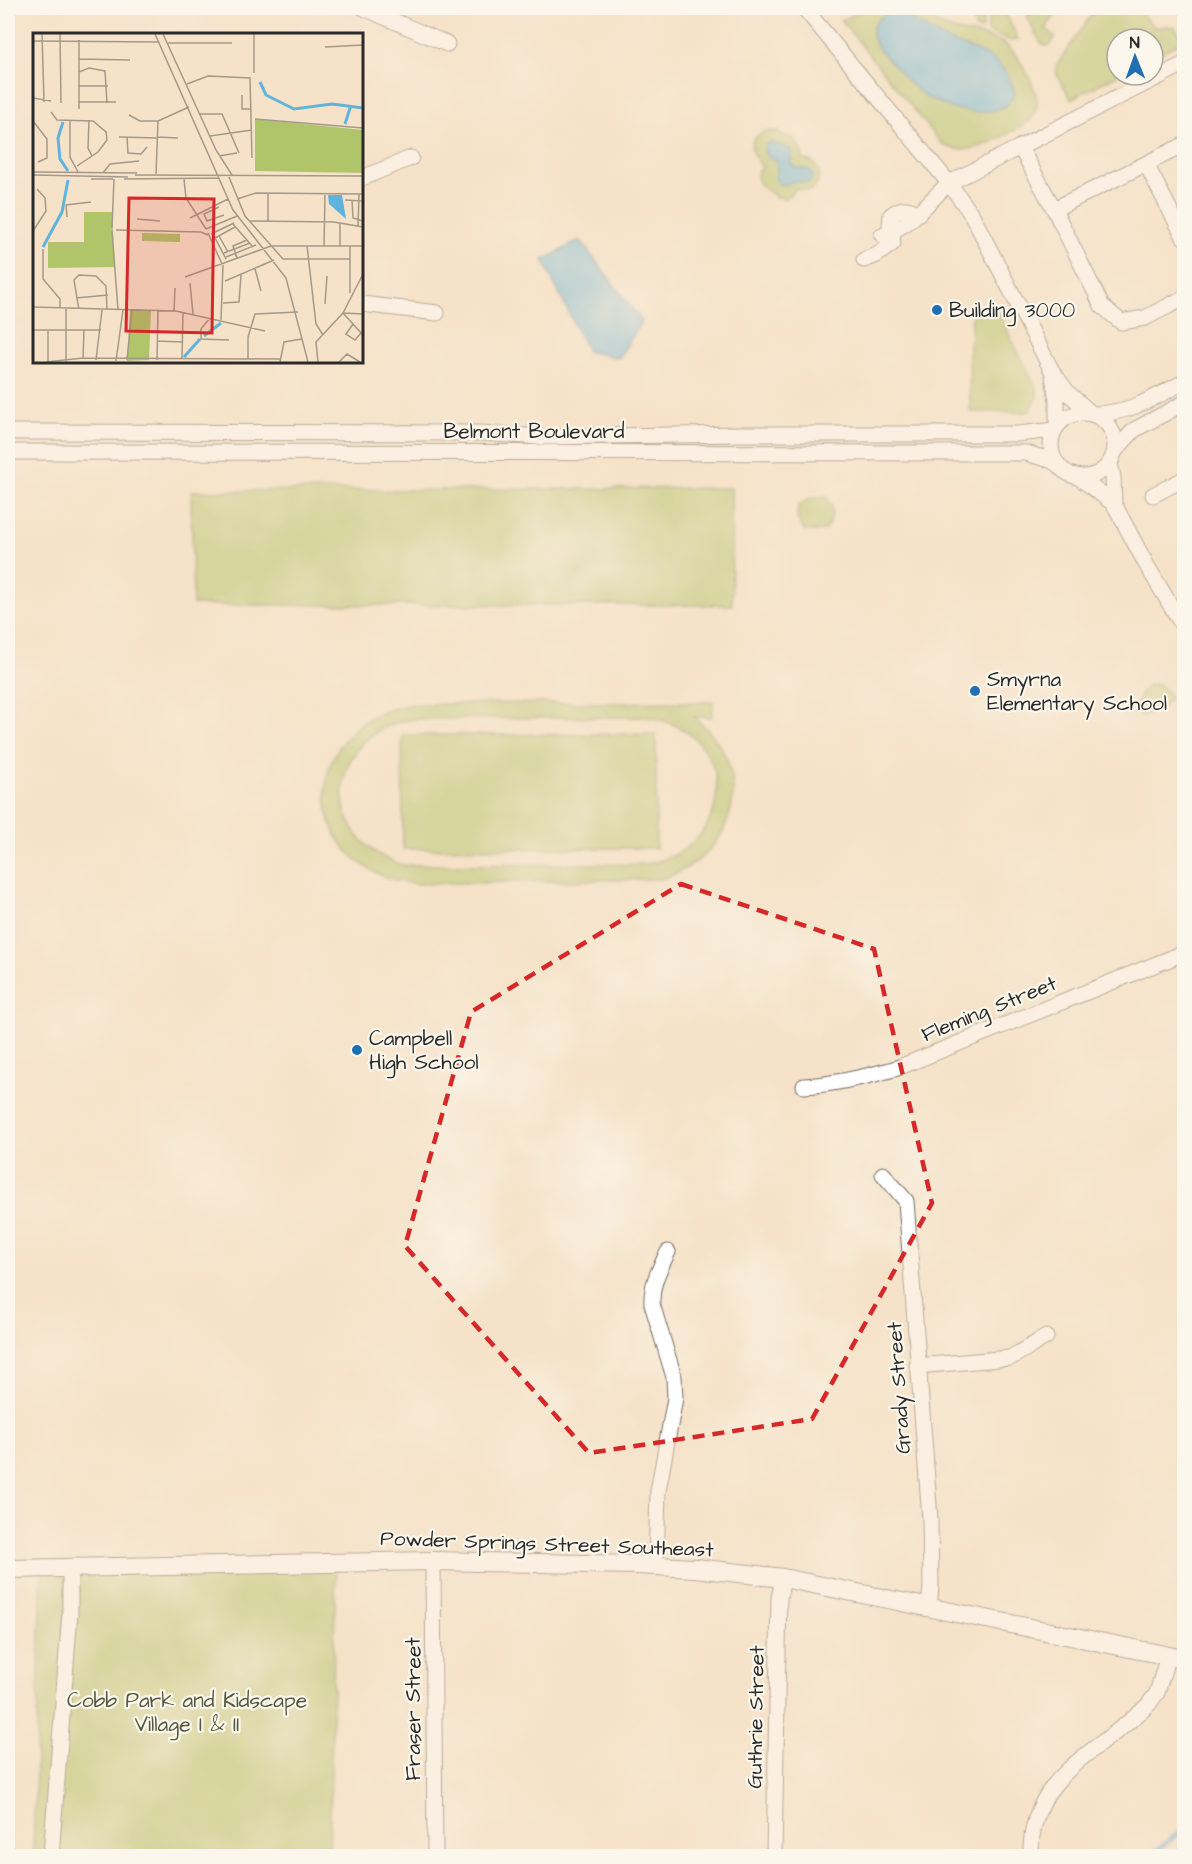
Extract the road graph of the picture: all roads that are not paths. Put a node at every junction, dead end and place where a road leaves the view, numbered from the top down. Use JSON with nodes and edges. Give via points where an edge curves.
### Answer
{"nodes":[{"id":1,"x":364,"y":8,"type":"edge"},
{"id":2,"x":804,"y":8,"type":"edge"},
{"id":3,"x":447,"y":44,"type":"dead end"},
{"id":4,"x":1185,"y":64,"type":"edge"},
{"id":5,"x":1185,"y":145,"type":"edge"},
{"id":6,"x":1020,"y":147,"type":"junction"},
{"id":7,"x":411,"y":158,"type":"dead end"},
{"id":8,"x":1146,"y":164,"type":"junction"},
{"id":9,"x":363,"y":178,"type":"edge"},
{"id":10,"x":949,"y":183,"type":"junction"},
{"id":11,"x":1054,"y":209,"type":"junction"},
{"id":12,"x":1185,"y":237,"type":"edge"},
{"id":13,"x":864,"y":260,"type":"dead end"},
{"id":14,"x":1185,"y":298,"type":"edge"},
{"id":15,"x":363,"y":304,"type":"edge"},
{"id":16,"x":437,"y":313,"type":"dead end"},
{"id":17,"x":1052,"y":371,"type":"junction"},
{"id":18,"x":1185,"y":382,"type":"edge"},
{"id":19,"x":1185,"y":403,"type":"edge"},
{"id":20,"x":1093,"y":414,"type":"junction"},
{"id":21,"x":1056,"y":428,"type":"junction"},
{"id":22,"x":8,"y":432,"type":"edge"},
{"id":23,"x":8,"y":452,"type":"edge"},
{"id":24,"x":1112,"y":457,"type":"junction"},
{"id":25,"x":1058,"y":464,"type":"junction"},
{"id":26,"x":1077,"y":476,"type":"junction"},
{"id":27,"x":1184,"y":480,"type":"edge"},
{"id":28,"x":1153,"y":495,"type":"dead end"},
{"id":29,"x":1114,"y":504,"type":"junction"},
{"id":30,"x":1185,"y":628,"type":"edge"},
{"id":31,"x":1185,"y":953,"type":"edge"},
{"id":32,"x":804,"y":1086,"type":"dead end"},
{"id":33,"x":883,"y":1174,"type":"dead end"},
{"id":34,"x":668,"y":1252,"type":"dead end"},
{"id":35,"x":1046,"y":1337,"type":"dead end"},
{"id":36,"x":917,"y":1366,"type":"junction"},
{"id":37,"x":433,"y":1561,"type":"junction"},
{"id":38,"x":656,"y":1566,"type":"junction"},
{"id":39,"x":70,"y":1568,"type":"junction"},
{"id":40,"x":8,"y":1569,"type":"edge"},
{"id":41,"x":783,"y":1578,"type":"junction"},
{"id":42,"x":929,"y":1608,"type":"junction"},
{"id":43,"x":1177,"y":1657,"type":"edge"},
{"id":44,"x":51,"y":1857,"type":"edge"},
{"id":45,"x":435,"y":1857,"type":"edge"},
{"id":46,"x":774,"y":1857,"type":"edge"},
{"id":47,"x":1031,"y":1857,"type":"edge"}],
"edges":[{"from":1,"to":3,"type":"street"},
{"from":2,"to":10,"type":"street"},
{"from":4,"to":6,"type":"street"},
{"from":5,"to":8,"type":"street"},
{"from":6,"to":10,"type":"street"},
{"from":6,"to":11,"type":"street"},
{"from":7,"to":9,"type":"street"},
{"from":8,"to":11,"type":"street"},
{"from":8,"to":12,"type":"street"},
{"from":10,"to":13,"type":"street","via":[[918,214],[903,208],[891,215],[887,233],[893,243]]},
{"from":10,"to":17,"type":"street","via":[[977,224]]},
{"from":11,"to":14,"type":"street","via":[[1102,306],[1121,322],[1145,318]]},
{"from":15,"to":16,"type":"street"},
{"from":17,"to":20,"type":"street","via":[[1065,390]]},
{"from":17,"to":21,"type":"street","via":[[1057,393]]},
{"from":18,"to":20,"type":"street","via":[[1134,408]]},
{"from":19,"to":24,"type":"street","via":[[1145,423],[1126,438]]},
{"from":20,"to":21,"type":"street","via":[[1072,414]]},
{"from":20,"to":24,"type":"street","via":[[1114,433]]},
{"from":21,"to":22,"type":"street","name":"Belmont Boulevard","via":[[1029,434],[539,437],[471,433]]},
{"from":21,"to":25,"type":"street","via":[[1051,447]]},
{"from":23,"to":25,"type":"street","name":"Belmont Boulevard","via":[[1026,453]]},
{"from":24,"to":26,"type":"street","via":[[1095,475]]},
{"from":24,"to":29,"type":"street"},
{"from":25,"to":26,"type":"street"},
{"from":26,"to":29,"type":"street"},
{"from":27,"to":28,"type":"street"},
{"from":29,"to":30,"type":"street"},
{"from":31,"to":32,"type":"street","name":"Fleming Street","via":[[896,1069],[849,1081]]},
{"from":33,"to":36,"type":"street","name":"Grady Street","via":[[906,1201]]},
{"from":34,"to":38,"type":"street","via":[[651,1294],[675,1388],[658,1491]]},
{"from":35,"to":36,"type":"street","via":[[1010,1358]]},
{"from":36,"to":42,"type":"street","name":"Grady Street","via":[[930,1519]]},
{"from":37,"to":38,"type":"street","name":"Powder Springs Street Southeast"},
{"from":37,"to":39,"type":"street","name":"Powder Springs Street Southeast"},
{"from":37,"to":45,"type":"street","name":"Fraser Street"},
{"from":38,"to":41,"type":"street","name":"Powder Springs Street Southeast"},
{"from":39,"to":40,"type":"street","name":"Powder Springs Street Southeast"},
{"from":39,"to":44,"type":"street"},
{"from":41,"to":42,"type":"street","name":"Powder Springs Street Southeast"},
{"from":41,"to":46,"type":"street","name":"Guthrie Street","via":[[779,1599]]},
{"from":42,"to":43,"type":"street","name":"Powder Springs Street Southeast"},
{"from":43,"to":47,"type":"street","via":[[1148,1705],[1048,1791],[1036,1815]]}]}
